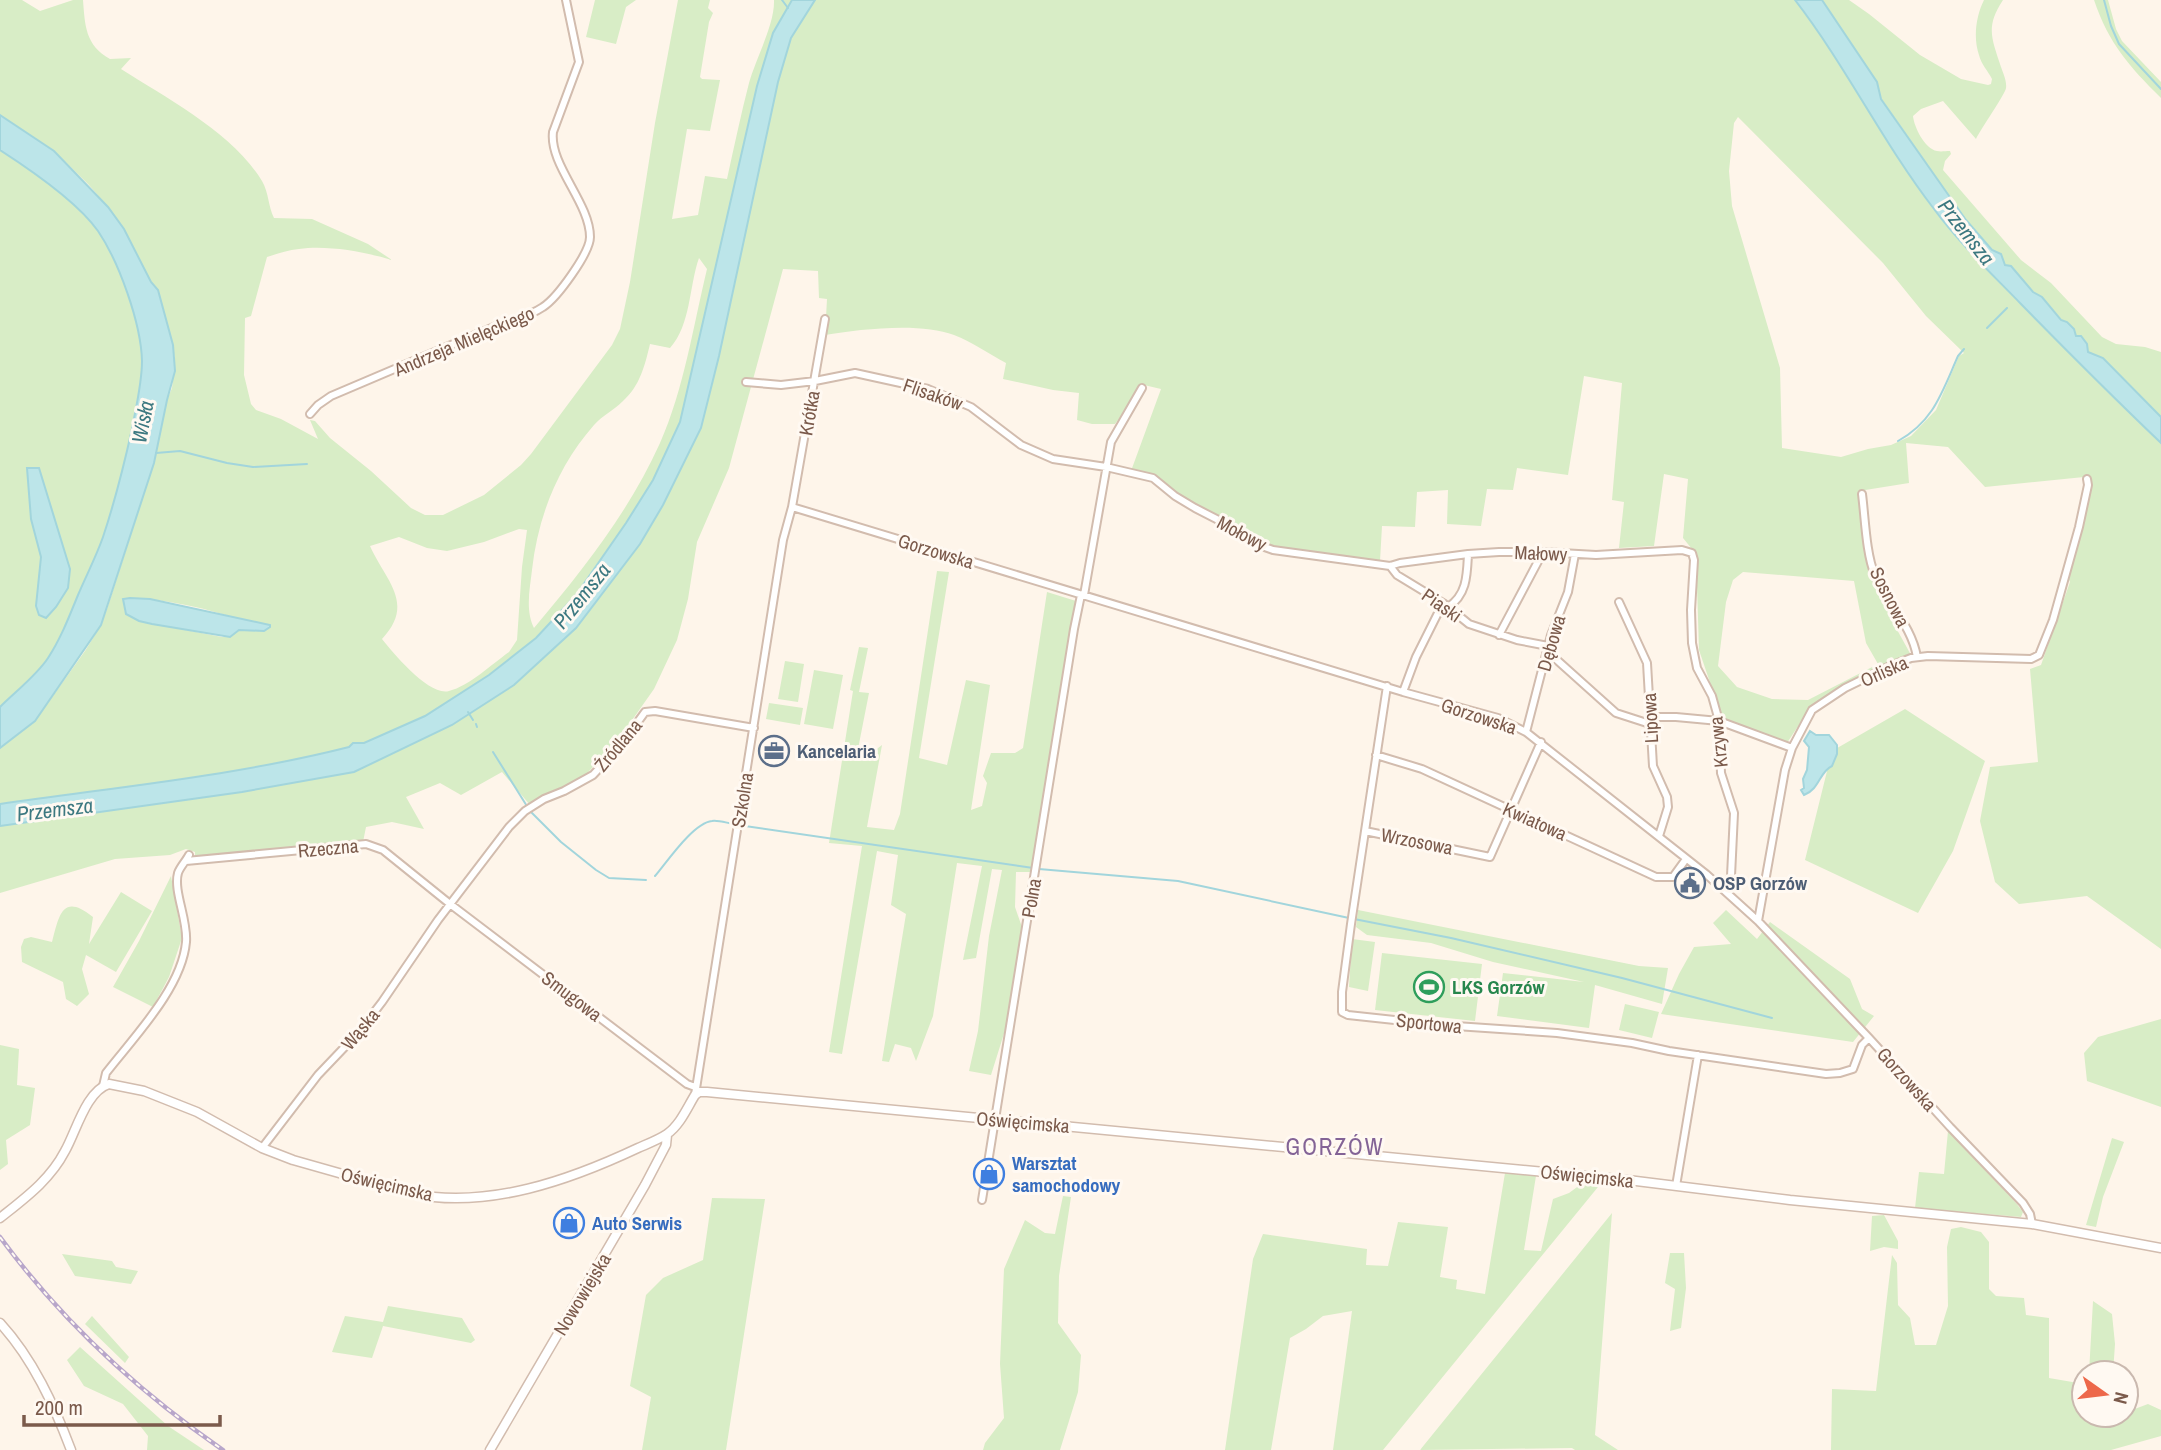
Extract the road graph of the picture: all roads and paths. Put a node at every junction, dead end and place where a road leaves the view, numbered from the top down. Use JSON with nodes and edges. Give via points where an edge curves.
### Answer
{"nodes":[{"id":1,"x":566,"y":0,"type":"edge"},
{"id":2,"x":825,"y":319,"type":"dead end"},
{"id":3,"x":815,"y":381,"type":"junction"},
{"id":4,"x":746,"y":382,"type":"dead end"},
{"id":5,"x":1142,"y":388,"type":"dead end"},
{"id":6,"x":310,"y":414,"type":"dead end"},
{"id":7,"x":1106,"y":467,"type":"junction"},
{"id":8,"x":2087,"y":479,"type":"dead end"},
{"id":9,"x":1862,"y":494,"type":"dead end"},
{"id":10,"x":792,"y":507,"type":"junction"},
{"id":11,"x":1543,"y":552,"type":"junction"},
{"id":12,"x":1692,"y":553,"type":"joint"},
{"id":13,"x":1468,"y":554,"type":"junction"},
{"id":14,"x":1575,"y":554,"type":"junction"},
{"id":15,"x":1391,"y":566,"type":"junction"},
{"id":16,"x":1083,"y":595,"type":"junction"},
{"id":17,"x":1619,"y":603,"type":"dead end"},
{"id":18,"x":1446,"y":605,"type":"junction"},
{"id":19,"x":1499,"y":635,"type":"junction"},
{"id":20,"x":1548,"y":649,"type":"junction"},
{"id":21,"x":1917,"y":657,"type":"junction"},
{"id":22,"x":1387,"y":686,"type":"junction"},
{"id":23,"x":1403,"y":692,"type":"junction"},
{"id":24,"x":1650,"y":720,"type":"junction"},
{"id":25,"x":1719,"y":721,"type":"junction"},
{"id":26,"x":754,"y":728,"type":"junction"},
{"id":27,"x":1526,"y":732,"type":"junction"},
{"id":28,"x":1541,"y":742,"type":"junction"},
{"id":29,"x":1792,"y":748,"type":"junction"},
{"id":30,"x":1376,"y":755,"type":"junction"},
{"id":31,"x":1511,"y":810,"type":"junction"},
{"id":32,"x":1365,"y":831,"type":"junction"},
{"id":33,"x":1659,"y":836,"type":"junction"},
{"id":34,"x":1686,"y":859,"type":"junction"},
{"id":35,"x":1723,"y":888,"type":"junction"},
{"id":36,"x":450,"y":904,"type":"junction"},
{"id":37,"x":1758,"y":921,"type":"junction"},
{"id":38,"x":1869,"y":1038,"type":"junction"},
{"id":39,"x":1698,"y":1055,"type":"junction"},
{"id":40,"x":103,"y":1086,"type":"junction"},
{"id":41,"x":695,"y":1091,"type":"junction"},
{"id":42,"x":995,"y":1119,"type":"junction"},
{"id":43,"x":667,"y":1135,"type":"junction"},
{"id":44,"x":262,"y":1148,"type":"junction"},
{"id":45,"x":1676,"y":1186,"type":"junction"},
{"id":46,"x":982,"y":1200,"type":"dead end"},
{"id":47,"x":0,"y":1218,"type":"edge"},
{"id":48,"x":2032,"y":1224,"type":"junction"},
{"id":49,"x":2161,"y":1248,"type":"edge"},
{"id":50,"x":0,"y":1323,"type":"edge"},
{"id":51,"x":71,"y":1450,"type":"edge"},
{"id":52,"x":490,"y":1450,"type":"edge"}],
"edges":[{"from":1,"to":6,"type":"street","name":"Andrzeja Mielęckiego","via":[[579,62],[552,140],[588,227],[587,251],[544,307],[331,396]]},
{"from":2,"to":3,"type":"street","name":"Krótka"},
{"from":3,"to":4,"type":"street","name":"Flisaków","via":[[781,385]]},
{"from":3,"to":7,"type":"street","name":"Flisaków","via":[[855,373],[928,389],[971,407],[1021,445],[1053,459]]},
{"from":3,"to":10,"type":"street","name":"Krótka"},
{"from":5,"to":7,"type":"street","name":"Polna","via":[[1112,437]]},
{"from":7,"to":15,"type":"street","name":"Mołowy","via":[[1153,478],[1185,502],[1273,550]]},
{"from":7,"to":16,"type":"street","name":"Polna"},
{"from":8,"to":21,"type":"street","name":"Orliska","via":[[2079,527],[2039,655],[2031,659]]},
{"from":9,"to":21,"type":"street","name":"Sosnowa","via":[[1873,570]]},
{"from":10,"to":16,"type":"street","name":"Gorzowska"},
{"from":10,"to":26,"type":"street","name":"Szkolna"},
{"from":11,"to":13,"type":"street","name":"Małowy"},
{"from":11,"to":14,"type":"street","name":"Małowy"},
{"from":11,"to":19,"type":"street"},
{"from":12,"to":14,"type":"street","name":"Małowy"},
{"from":12,"to":25,"type":"street","name":"Krzywa","via":[[1692,643]]},
{"from":13,"to":15,"type":"street","name":"Małowy"},
{"from":13,"to":18,"type":"street","via":[[1462,592],[1455,603]]},
{"from":14,"to":20,"type":"street","name":"Dębowa","via":[[1568,593]]},
{"from":15,"to":18,"type":"street","name":"Piaski","via":[[1397,575]]},
{"from":16,"to":22,"type":"street","name":"Gorzowska"},
{"from":16,"to":42,"type":"street","name":"Polna"},
{"from":17,"to":24,"type":"street","name":"Lipowa","via":[[1647,663]]},
{"from":18,"to":19,"type":"street","name":"Piaski","via":[[1469,624]]},
{"from":18,"to":23,"type":"street","via":[[1416,657]]},
{"from":19,"to":20,"type":"street","name":"Piaski"},
{"from":20,"to":24,"type":"street","name":"Piaski","via":[[1616,713]]},
{"from":20,"to":27,"type":"street","name":"Dębowa"},
{"from":21,"to":29,"type":"street","name":"Orliska","via":[[1888,667],[1819,704],[1805,719]]},
{"from":22,"to":23,"type":"street","name":"Gorzowska"},
{"from":22,"to":30,"type":"street","name":"Wrzosowa"},
{"from":23,"to":27,"type":"street","name":"Gorzowska","via":[[1498,718]]},
{"from":24,"to":25,"type":"street","name":"Piaski"},
{"from":24,"to":33,"type":"street","name":"Lipowa","via":[[1653,766],[1668,807]]},
{"from":25,"to":29,"type":"street","name":"Piaski"},
{"from":25,"to":35,"type":"street","name":"Krzywa","via":[[1721,773],[1734,813],[1731,876]]},
{"from":26,"to":36,"type":"street","name":"Źródlana","via":[[645,712],[593,775],[544,799],[509,827]]},
{"from":26,"to":41,"type":"street","name":"Szkolna"},
{"from":27,"to":28,"type":"street","name":"Gorzowska"},
{"from":28,"to":31,"type":"street","name":"Wrzosowa"},
{"from":28,"to":33,"type":"street","name":"Gorzowska"},
{"from":29,"to":37,"type":"street","name":"Orliska"},
{"from":30,"to":31,"type":"street","name":"Kwiatowa","via":[[1422,769]]},
{"from":30,"to":32,"type":"street","name":"Wrzosowa"},
{"from":31,"to":32,"type":"street","name":"Wrzosowa","via":[[1490,857]]},
{"from":31,"to":34,"type":"street","name":"Kwiatowa","via":[[1656,877],[1673,877]]},
{"from":32,"to":39,"type":"street","name":"Sportowa","via":[[1342,1012],[1557,1033]]},
{"from":33,"to":34,"type":"street","name":"Gorzowska"},
{"from":34,"to":35,"type":"street","name":"Gorzowska"},
{"from":35,"to":37,"type":"street","name":"Gorzowska"},
{"from":36,"to":40,"type":"street","name":"Rzeczna","via":[[383,850],[366,844],[187,858],[177,883],[186,928],[181,962],[155,1010],[106,1073]]},
{"from":36,"to":41,"type":"street","name":"Smugowa"},
{"from":36,"to":44,"type":"street","name":"Wąska","via":[[359,1032],[318,1075]]},
{"from":37,"to":38,"type":"street","name":"Gorzowska"},
{"from":38,"to":39,"type":"street","name":"Sportowa","via":[[1853,1069],[1840,1073]]},
{"from":38,"to":48,"type":"street","name":"Gorzowska","via":[[2023,1203]]},
{"from":39,"to":45,"type":"street"},
{"from":40,"to":44,"type":"street","name":"Oświęcimska","via":[[117,1084],[144,1091]]},
{"from":40,"to":47,"type":"street","via":[[88,1103],[51,1175]]},
{"from":41,"to":42,"type":"street","name":"Oświęcimska"},
{"from":41,"to":43,"type":"street","name":"Oświęcimska"},
{"from":42,"to":45,"type":"street","name":"Oświęcimska"},
{"from":42,"to":46,"type":"street","name":"Polna"},
{"from":43,"to":44,"type":"street","name":"Oświęcimska","via":[[551,1182],[455,1197],[389,1188]]},
{"from":43,"to":52,"type":"street","name":"Nowowiejska","via":[[630,1213]]},
{"from":45,"to":48,"type":"street","name":"Oświęcimska"},
{"from":48,"to":49,"type":"street","name":"Oświęcimska"},
{"from":50,"to":51,"type":"street","via":[[41,1384]]}]}
